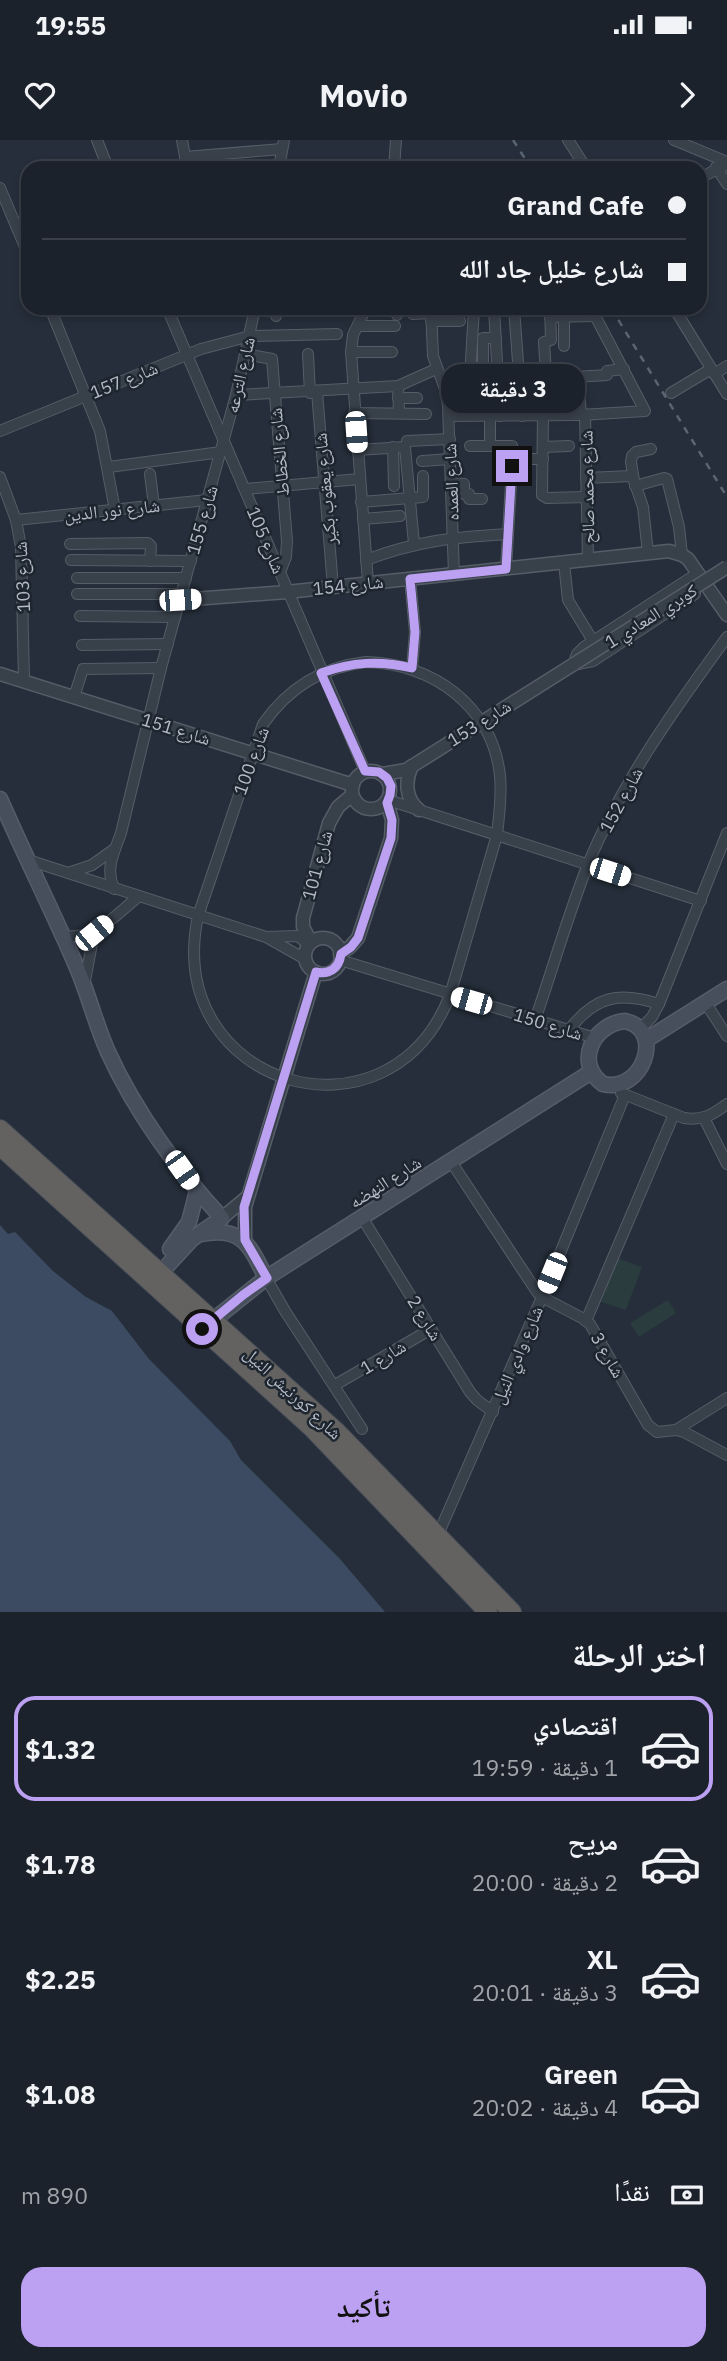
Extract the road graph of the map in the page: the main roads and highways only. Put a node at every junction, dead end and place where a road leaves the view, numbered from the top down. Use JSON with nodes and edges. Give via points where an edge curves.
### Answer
{"nodes":[{"id":1,"x":0,"y":799,"type":"edge"},
{"id":2,"x":727,"y":989,"type":"edge"},
{"id":3,"x":644,"y":1034,"type":"junction"},
{"id":4,"x":591,"y":1072,"type":"junction"},
{"id":5,"x":0,"y":1129,"type":"edge"},
{"id":6,"x":0,"y":1146,"type":"edge"},
{"id":7,"x":197,"y":1191,"type":"junction"},
{"id":8,"x":196,"y":1235,"type":"junction"},
{"id":9,"x":180,"y":1244,"type":"junction"},
{"id":10,"x":153,"y":1274,"type":"junction"},
{"id":11,"x":267,"y":1278,"type":"junction"},
{"id":12,"x":208,"y":1324,"type":"junction"},
{"id":13,"x":488,"y":1612,"type":"edge"},
{"id":14,"x":512,"y":1612,"type":"edge"}],
"edges":[{"from":1,"to":7,"type":"main road","via":[[85,985],[123,1082]]},
{"from":2,"to":3,"type":"main road"},
{"from":3,"to":4,"type":"main road","via":[[634,1023],[616,1022],[601,1031],[588,1055]]},
{"from":3,"to":4,"type":"main road","via":[[645,1057],[629,1081],[610,1086]]},
{"from":4,"to":11,"type":"main road","name":"شارع النهضه"},
{"from":5,"to":10,"type":"highway","name":"شارع كورنيش النيل"},
{"from":6,"to":10,"type":"highway","name":"شارع كورنيش النيل"},
{"from":7,"to":8,"type":"main road","via":[[222,1218]]},
{"from":7,"to":9,"type":"main road"},
{"from":8,"to":9,"type":"main road"},
{"from":8,"to":11,"type":"main road","via":[[219,1232],[245,1240]]},
{"from":9,"to":10,"type":"main road"},
{"from":10,"to":12,"type":"highway","name":"شارع كورنيش النيل"},
{"from":11,"to":12,"type":"main road","name":"شارع النهضه"},
{"from":12,"to":13,"type":"highway","name":"شارع كورنيش النيل"},
{"from":12,"to":14,"type":"highway","name":"شارع كورنيش النيل","via":[[337,1432]]}]}
